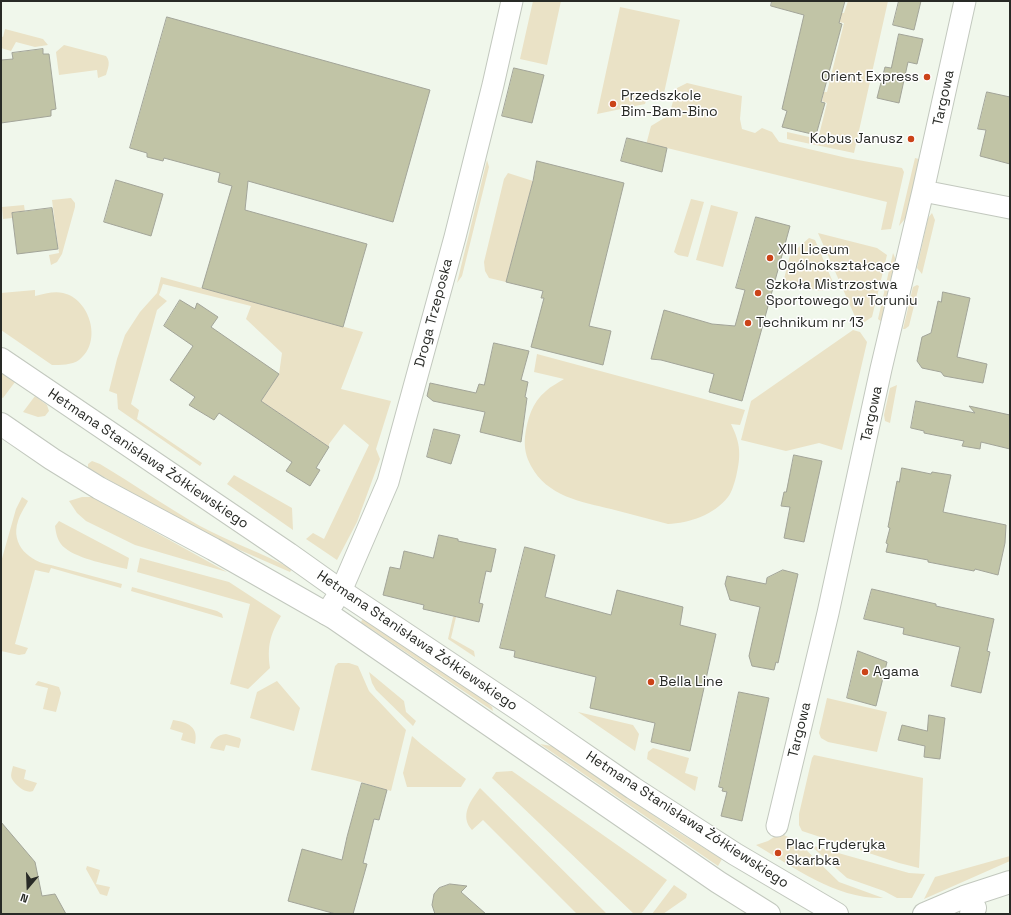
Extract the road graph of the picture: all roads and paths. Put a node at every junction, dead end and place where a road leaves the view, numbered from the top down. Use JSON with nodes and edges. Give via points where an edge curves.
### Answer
{"nodes":[{"id":1,"x":512,"y":1,"type":"edge"},
{"id":2,"x":965,"y":1,"type":"edge"},
{"id":3,"x":924,"y":191,"type":"junction"},
{"id":4,"x":1010,"y":208,"type":"edge"},
{"id":5,"x":1,"y":359,"type":"edge"},
{"id":6,"x":1,"y":424,"type":"edge"},
{"id":7,"x":341,"y":591,"type":"junction"},
{"id":8,"x":326,"y":614,"type":"junction"},
{"id":9,"x":776,"y":826,"type":"dead end"},
{"id":10,"x":718,"y":882,"type":"junction"},
{"id":11,"x":1010,"y":882,"type":"edge"},
{"id":12,"x":970,"y":912,"type":"edge"},
{"id":13,"x":751,"y":914,"type":"edge"},
{"id":14,"x":769,"y":914,"type":"edge"},
{"id":15,"x":837,"y":914,"type":"edge"},
{"id":16,"x":924,"y":914,"type":"edge"}],
"edges":[{"from":1,"to":7,"type":"street","name":"Droga Trzeposka","via":[[454,237],[388,482]]},
{"from":2,"to":3,"type":"street","name":"Targowa"},
{"from":3,"to":4,"type":"street"},
{"from":3,"to":9,"type":"street","name":"Targowa","via":[[881,369],[828,613]]},
{"from":5,"to":7,"type":"main road","name":"Hetmana Stanisława Żółkiewskiego"},
{"from":6,"to":8,"type":"main road","name":"Hetmana Stanisława Żółkiewskiego","via":[[99,488]]},
{"from":7,"to":8,"type":"street","name":"Droga Trzeposka"},
{"from":7,"to":15,"type":"main road","name":"Hetmana Stanisława Żółkiewskiego","via":[[633,788],[735,854]]},
{"from":8,"to":10,"type":"main road","name":"Hetmana Stanisława Żółkiewskiego"},
{"from":10,"to":13,"type":"main road"},
{"from":10,"to":14,"type":"main road","name":"Hetmana Stanisława Żółkiewskiego"},
{"from":11,"to":12,"type":"main road"},
{"from":11,"to":16,"type":"main road"}]}
